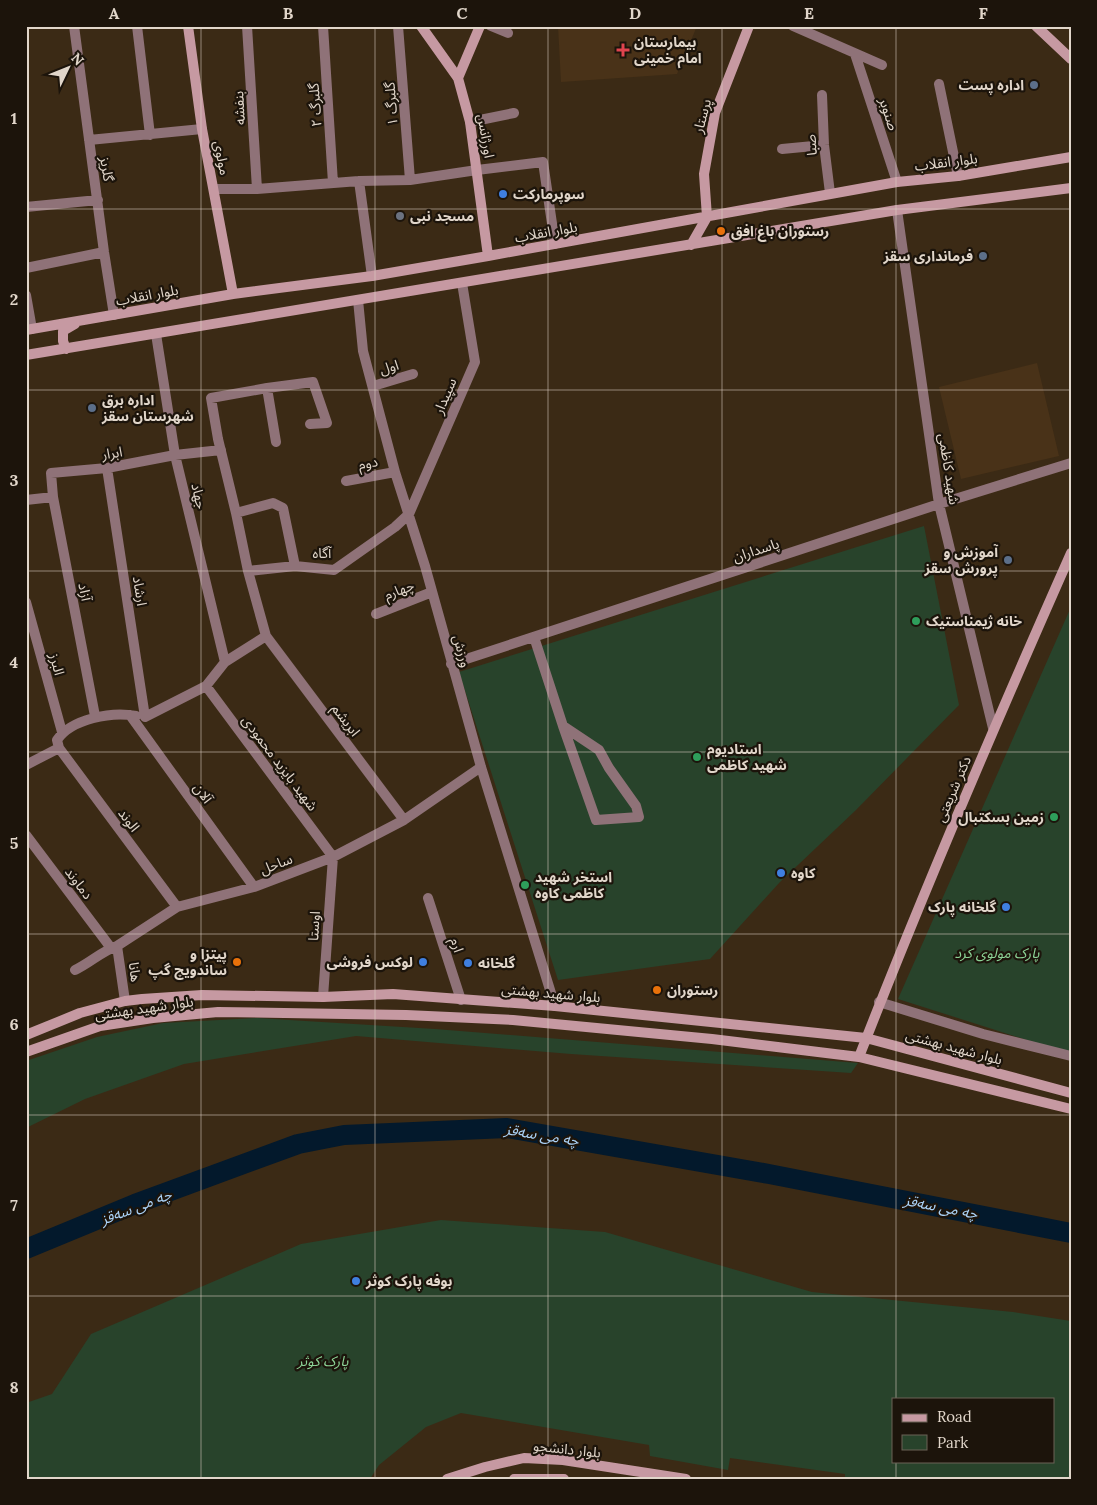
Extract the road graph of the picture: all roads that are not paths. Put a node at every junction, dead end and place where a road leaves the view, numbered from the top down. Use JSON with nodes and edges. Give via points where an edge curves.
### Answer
{"nodes":[{"id":1,"x":74,"y":26,"type":"edge"},
{"id":2,"x":137,"y":26,"type":"edge"},
{"id":3,"x":188,"y":26,"type":"edge"},
{"id":4,"x":248,"y":26,"type":"edge"},
{"id":5,"x":323,"y":26,"type":"edge"},
{"id":6,"x":398,"y":26,"type":"edge"},
{"id":7,"x":421,"y":26,"type":"edge"},
{"id":8,"x":480,"y":26,"type":"edge"},
{"id":9,"x":491,"y":26,"type":"edge"},
{"id":10,"x":748,"y":26,"type":"edge"},
{"id":11,"x":793,"y":26,"type":"edge"},
{"id":12,"x":1036,"y":26,"type":"edge"},
{"id":13,"x":508,"y":33,"type":"dead end"},
{"id":14,"x":855,"y":54,"type":"junction"},
{"id":15,"x":1071,"y":59,"type":"edge"},
{"id":16,"x":882,"y":65,"type":"dead end"},
{"id":17,"x":458,"y":78,"type":"junction"},
{"id":18,"x":938,"y":84,"type":"dead end"},
{"id":19,"x":822,"y":95,"type":"dead end"},
{"id":20,"x":514,"y":113,"type":"dead end"},
{"id":21,"x":470,"y":122,"type":"junction"},
{"id":22,"x":202,"y":129,"type":"junction"},
{"id":23,"x":150,"y":135,"type":"junction"},
{"id":24,"x":89,"y":140,"type":"junction"},
{"id":25,"x":824,"y":145,"type":"junction"},
{"id":26,"x":782,"y":149,"type":"dead end"},
{"id":27,"x":1071,"y":157,"type":"edge"},
{"id":28,"x":478,"y":170,"type":"junction"},
{"id":29,"x":958,"y":176,"type":"junction"},
{"id":30,"x":410,"y":180,"type":"junction"},
{"id":31,"x":359,"y":181,"type":"junction"},
{"id":32,"x":897,"y":182,"type":"junction"},
{"id":33,"x":333,"y":183,"type":"junction"},
{"id":34,"x":1071,"y":188,"type":"edge"},
{"id":35,"x":214,"y":189,"type":"junction"},
{"id":36,"x":257,"y":189,"type":"junction"},
{"id":37,"x":830,"y":193,"type":"junction"},
{"id":38,"x":98,"y":200,"type":"junction"},
{"id":39,"x":26,"y":207,"type":"edge"},
{"id":40,"x":898,"y":210,"type":"junction"},
{"id":41,"x":707,"y":217,"type":"junction"},
{"id":42,"x":555,"y":244,"type":"junction"},
{"id":43,"x":691,"y":245,"type":"junction"},
{"id":44,"x":104,"y":252,"type":"junction"},
{"id":45,"x":488,"y":256,"type":"junction"},
{"id":46,"x":26,"y":268,"type":"edge"},
{"id":47,"x":372,"y":276,"type":"junction"},
{"id":48,"x":462,"y":283,"type":"junction"},
{"id":49,"x":233,"y":294,"type":"junction"},
{"id":50,"x":26,"y":295,"type":"edge"},
{"id":51,"x":358,"y":300,"type":"junction"},
{"id":52,"x":114,"y":315,"type":"junction"},
{"id":53,"x":80,"y":321,"type":"junction"},
{"id":54,"x":29,"y":329,"type":"edge"},
{"id":55,"x":156,"y":334,"type":"junction"},
{"id":56,"x":66,"y":349,"type":"junction"},
{"id":57,"x":26,"y":355,"type":"edge"},
{"id":58,"x":413,"y":374,"type":"dead end"},
{"id":59,"x":373,"y":386,"type":"junction"},
{"id":60,"x":267,"y":388,"type":"junction"},
{"id":61,"x":310,"y":424,"type":"dead end"},
{"id":62,"x":276,"y":442,"type":"dead end"},
{"id":63,"x":222,"y":450,"type":"junction"},
{"id":64,"x":175,"y":455,"type":"junction"},
{"id":65,"x":1071,"y":463,"type":"edge"},
{"id":66,"x":107,"y":468,"type":"junction"},
{"id":67,"x":395,"y":472,"type":"junction"},
{"id":68,"x":52,"y":473,"type":"joint"},
{"id":69,"x":346,"y":481,"type":"dead end"},
{"id":70,"x":54,"y":497,"type":"junction"},
{"id":71,"x":26,"y":500,"type":"edge"},
{"id":72,"x":939,"y":504,"type":"junction"},
{"id":73,"x":236,"y":513,"type":"junction"},
{"id":74,"x":409,"y":514,"type":"junction"},
{"id":75,"x":1071,"y":553,"type":"edge"},
{"id":76,"x":295,"y":566,"type":"junction"},
{"id":77,"x":248,"y":571,"type":"junction"},
{"id":78,"x":432,"y":592,"type":"junction"},
{"id":79,"x":26,"y":602,"type":"edge"},
{"id":80,"x":376,"y":614,"type":"dead end"},
{"id":81,"x":266,"y":636,"type":"junction"},
{"id":82,"x":534,"y":637,"type":"junction"},
{"id":83,"x":225,"y":662,"type":"junction"},
{"id":84,"x":451,"y":664,"type":"junction"},
{"id":85,"x":206,"y":686,"type":"junction"},
{"id":86,"x":130,"y":715,"type":"junction"},
{"id":87,"x":95,"y":716,"type":"junction"},
{"id":88,"x":145,"y":718,"type":"junction"},
{"id":89,"x":563,"y":726,"type":"junction"},
{"id":90,"x":993,"y":728,"type":"junction"},
{"id":91,"x":62,"y":732,"type":"junction"},
{"id":92,"x":59,"y":748,"type":"junction"},
{"id":93,"x":26,"y":765,"type":"edge"},
{"id":94,"x":481,"y":767,"type":"junction"},
{"id":95,"x":404,"y":820,"type":"junction"},
{"id":96,"x":26,"y":835,"type":"edge"},
{"id":97,"x":332,"y":857,"type":"junction"},
{"id":98,"x":254,"y":887,"type":"junction"},
{"id":99,"x":428,"y":898,"type":"dead end"},
{"id":100,"x":178,"y":908,"type":"junction"},
{"id":101,"x":114,"y":947,"type":"junction"},
{"id":102,"x":76,"y":970,"type":"dead end"},
{"id":103,"x":323,"y":997,"type":"junction"},
{"id":104,"x":461,"y":1000,"type":"junction"},
{"id":105,"x":125,"y":1001,"type":"junction"},
{"id":106,"x":879,"y":1002,"type":"junction"},
{"id":107,"x":556,"y":1006,"type":"junction"},
{"id":108,"x":26,"y":1035,"type":"edge"},
{"id":109,"x":866,"y":1038,"type":"junction"},
{"id":110,"x":26,"y":1052,"type":"edge"},
{"id":111,"x":1071,"y":1056,"type":"edge"},
{"id":112,"x":859,"y":1057,"type":"junction"},
{"id":113,"x":1071,"y":1093,"type":"edge"},
{"id":114,"x":1071,"y":1109,"type":"edge"},
{"id":115,"x":447,"y":1479,"type":"edge"},
{"id":116,"x":514,"y":1479,"type":"edge"},
{"id":117,"x":564,"y":1479,"type":"edge"},
{"id":118,"x":686,"y":1479,"type":"edge"}],
"edges":[{"from":1,"to":24,"type":"street","name":"گلریز"},
{"from":2,"to":23,"type":"street"},
{"from":3,"to":22,"type":"main road","name":"مولوی"},
{"from":4,"to":36,"type":"street","name":"بنفشه"},
{"from":5,"to":33,"type":"street","name":"گلبرگ ۲"},
{"from":6,"to":30,"type":"street","name":"گلبرگ ۱"},
{"from":7,"to":17,"type":"main road"},
{"from":8,"to":17,"type":"main road"},
{"from":9,"to":13,"type":"street"},
{"from":10,"to":41,"type":"main road","name":"پرستار","via":[[715,114],[704,174]]},
{"from":11,"to":14,"type":"street"},
{"from":12,"to":15,"type":"main road"},
{"from":14,"to":16,"type":"street"},
{"from":14,"to":32,"type":"street","name":"صنوبر"},
{"from":17,"to":21,"type":"main road","name":"اورژانس"},
{"from":18,"to":29,"type":"street"},
{"from":19,"to":25,"type":"street","name":"صبا"},
{"from":20,"to":21,"type":"street"},
{"from":21,"to":28,"type":"main road","name":"اورژانس"},
{"from":22,"to":23,"type":"street"},
{"from":22,"to":35,"type":"main road","name":"مولوی"},
{"from":23,"to":24,"type":"street"},
{"from":24,"to":38,"type":"street","name":"گلریز"},
{"from":25,"to":26,"type":"street"},
{"from":25,"to":37,"type":"street","name":"صبا"},
{"from":27,"to":29,"type":"main road","name":"بلوار انقلاب"},
{"from":28,"to":30,"type":"street"},
{"from":28,"to":42,"type":"street","via":[[542,162]]},
{"from":28,"to":45,"type":"main road","name":"اورژانس"},
{"from":29,"to":32,"type":"main road","name":"بلوار انقلاب"},
{"from":30,"to":31,"type":"street"},
{"from":31,"to":33,"type":"street"},
{"from":31,"to":47,"type":"street"},
{"from":32,"to":37,"type":"main road","name":"بلوار انقلاب"},
{"from":33,"to":36,"type":"street"},
{"from":34,"to":40,"type":"main road"},
{"from":35,"to":36,"type":"street"},
{"from":35,"to":49,"type":"main road","name":"مولوی"},
{"from":37,"to":41,"type":"main road","name":"بلوار انقلاب"},
{"from":38,"to":39,"type":"street"},
{"from":38,"to":44,"type":"street","name":"گلریز"},
{"from":40,"to":43,"type":"main road"},
{"from":40,"to":72,"type":"street","name":"شهید کاظمی"},
{"from":41,"to":42,"type":"main road","name":"بلوار انقلاب"},
{"from":41,"to":43,"type":"main road"},
{"from":42,"to":45,"type":"main road","name":"بلوار انقلاب"},
{"from":43,"to":48,"type":"main road"},
{"from":44,"to":46,"type":"street"},
{"from":44,"to":52,"type":"street","name":"گلریز"},
{"from":45,"to":47,"type":"main road","name":"بلوار انقلاب"},
{"from":47,"to":49,"type":"main road","name":"بلوار انقلاب"},
{"from":48,"to":51,"type":"main road"},
{"from":48,"to":74,"type":"street","name":"سپیدار","via":[[475,362]]},
{"from":49,"to":52,"type":"main road","name":"بلوار انقلاب"},
{"from":50,"to":54,"type":"street"},
{"from":51,"to":55,"type":"main road"},
{"from":51,"to":59,"type":"street","name":"ورزش","via":[[363,351]]},
{"from":52,"to":53,"type":"main road","name":"بلوار انقلاب"},
{"from":53,"to":54,"type":"main road","name":"بلوار انقلاب"},
{"from":53,"to":56,"type":"main road","via":[[63,331]]},
{"from":55,"to":56,"type":"main road"},
{"from":55,"to":64,"type":"street","name":"جهاد"},
{"from":56,"to":57,"type":"main road"},
{"from":58,"to":59,"type":"street","name":"اول"},
{"from":59,"to":67,"type":"street","name":"ورزش"},
{"from":60,"to":61,"type":"street","via":[[313,382],[327,423]]},
{"from":60,"to":62,"type":"street"},
{"from":60,"to":63,"type":"street","via":[[212,398]]},
{"from":63,"to":64,"type":"street","name":"ابرار"},
{"from":63,"to":73,"type":"street"},
{"from":64,"to":66,"type":"street","name":"ابرار"},
{"from":64,"to":83,"type":"street","name":"جهاد"},
{"from":65,"to":72,"type":"street","name":"پاسداران"},
{"from":66,"to":68,"type":"street","name":"ابرار"},
{"from":66,"to":88,"type":"street","name":"ارشاد"},
{"from":67,"to":69,"type":"street","name":"دوم"},
{"from":67,"to":74,"type":"street","name":"ورزش"},
{"from":68,"to":70,"type":"street","name":"آزاد"},
{"from":70,"to":71,"type":"street"},
{"from":70,"to":87,"type":"street","name":"آزاد"},
{"from":72,"to":82,"type":"street","name":"پاسداران"},
{"from":72,"to":90,"type":"street","name":"شهید کاظمی"},
{"from":73,"to":76,"type":"street","via":[[272,503],[284,508]]},
{"from":73,"to":77,"type":"street"},
{"from":74,"to":76,"type":"street","name":"آگاه","via":[[334,570]]},
{"from":74,"to":78,"type":"street","name":"ورزش"},
{"from":75,"to":90,"type":"main road","name":"دکتر شریعتی"},
{"from":76,"to":77,"type":"street","name":"آگاه"},
{"from":77,"to":81,"type":"street"},
{"from":78,"to":80,"type":"street","name":"چهارم"},
{"from":78,"to":84,"type":"street","name":"ورزش"},
{"from":79,"to":91,"type":"street","name":"البرز"},
{"from":81,"to":83,"type":"street"},
{"from":81,"to":95,"type":"street","name":"ابریشم"},
{"from":82,"to":84,"type":"street","name":"پاسداران"},
{"from":82,"to":89,"type":"street"},
{"from":83,"to":85,"type":"street"},
{"from":84,"to":94,"type":"street","name":"ورزش"},
{"from":85,"to":88,"type":"street"},
{"from":85,"to":97,"type":"street","name":"شهید بایزید محمودی"},
{"from":86,"to":87,"type":"street"},
{"from":86,"to":88,"type":"street"},
{"from":86,"to":98,"type":"street","name":"آلان"},
{"from":87,"to":91,"type":"street"},
{"from":89,"to":89,"type":"street","via":[[596,820],[639,817],[636,806],[599,750]]},
{"from":90,"to":106,"type":"main road","name":"دکتر شریعتی"},
{"from":91,"to":92,"type":"street","via":[[57,740]]},
{"from":92,"to":93,"type":"street"},
{"from":92,"to":100,"type":"street","name":"الوند"},
{"from":94,"to":95,"type":"street","name":"ساحل"},
{"from":94,"to":107,"type":"street","name":"ورزش"},
{"from":95,"to":97,"type":"street","name":"ساحل"},
{"from":96,"to":101,"type":"street","name":"دماوند"},
{"from":97,"to":98,"type":"street","name":"ساحل"},
{"from":97,"to":103,"type":"street","name":"اوستا"},
{"from":98,"to":100,"type":"street","name":"ساحل"},
{"from":99,"to":104,"type":"street","name":"ارم"},
{"from":100,"to":101,"type":"street","name":"ساحل"},
{"from":101,"to":102,"type":"street","name":"ساحل"},
{"from":101,"to":105,"type":"street","name":"هانا"},
{"from":103,"to":104,"type":"main road","name":"بلوار شهید بهشتی","via":[[392,994]]},
{"from":103,"to":105,"type":"main road","name":"بلوار شهید بهشتی","via":[[202,995]]},
{"from":104,"to":107,"type":"main road","name":"بلوار شهید بهشتی"},
{"from":105,"to":108,"type":"main road","name":"بلوار شهید بهشتی","via":[[80,1013]]},
{"from":106,"to":109,"type":"main road","name":"دکتر شریعتی"},
{"from":106,"to":111,"type":"street","via":[[982,1034]]},
{"from":107,"to":109,"type":"main road","name":"بلوار شهید بهشتی"},
{"from":109,"to":112,"type":"main road","name":"دکتر شریعتی"},
{"from":109,"to":113,"type":"main road","name":"بلوار شهید بهشتی"},
{"from":110,"to":112,"type":"main road","name":"بلوار شهید بهشتی","via":[[100,1026],[218,1012],[513,1020]]},
{"from":112,"to":114,"type":"main road","name":"بلوار شهید بهشتی"},
{"from":115,"to":118,"type":"main road","name":"بلوار دانشجو","via":[[524,1458],[563,1460]]},
{"from":116,"to":117,"type":"main road"}]}
